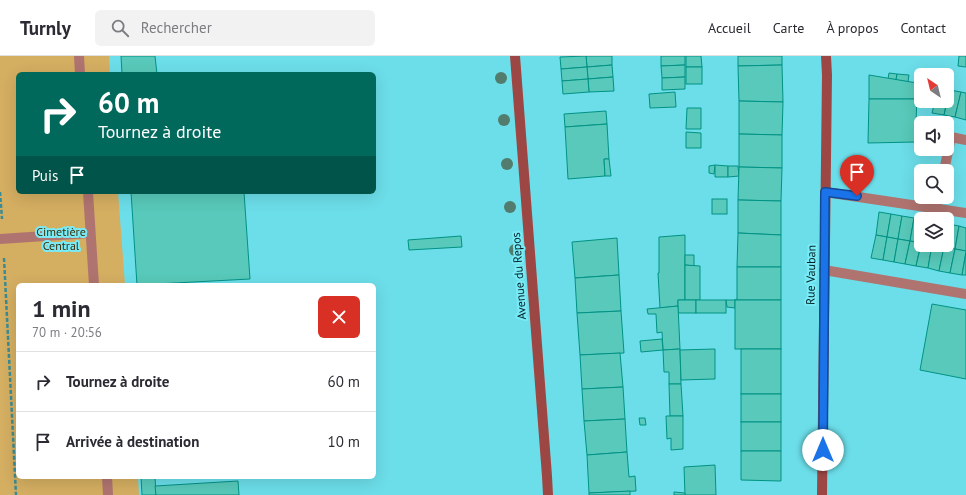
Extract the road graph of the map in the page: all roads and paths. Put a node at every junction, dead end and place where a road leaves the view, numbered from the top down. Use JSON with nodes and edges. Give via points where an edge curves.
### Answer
{"nodes":[{"id":1,"x":79,"y":56,"type":"edge"},
{"id":2,"x":515,"y":56,"type":"edge"},
{"id":3,"x":826,"y":56,"type":"edge"},
{"id":4,"x":80,"y":72,"type":"edge"},
{"id":5,"x":966,"y":140,"type":"edge"},
{"id":6,"x":945,"y":164,"type":"edge"},
{"id":7,"x":0,"y":192,"type":"edge"},
{"id":8,"x":825,"y":192,"type":"junction"},
{"id":9,"x":88,"y":194,"type":"edge"},
{"id":10,"x":937,"y":204,"type":"edge"},
{"id":11,"x":936,"y":208,"type":"junction"},
{"id":12,"x":966,"y":213,"type":"edge"},
{"id":13,"x":90,"y":233,"type":"junction"},
{"id":14,"x":2,"y":239,"type":"edge"},
{"id":15,"x":824,"y":270,"type":"junction"},
{"id":16,"x":94,"y":283,"type":"edge"},
{"id":17,"x":966,"y":294,"type":"edge"},
{"id":18,"x":107,"y":479,"type":"edge"},
{"id":19,"x":16,"y":495,"type":"edge"},
{"id":20,"x":108,"y":495,"type":"edge"},
{"id":21,"x":548,"y":495,"type":"edge"},
{"id":22,"x":822,"y":495,"type":"edge"}],
"edges":[{"from":1,"to":4,"type":"lane"},
{"from":2,"to":21,"type":"main road","name":"Avenue du Repos"},
{"from":3,"to":8,"type":"main road","name":"Rue Vauban"},
{"from":5,"to":6,"type":"lane","via":[[951,137]]},
{"from":7,"to":14,"type":"path"},
{"from":8,"to":11,"type":"lane"},
{"from":8,"to":15,"type":"main road","name":"Rue Vauban"},
{"from":9,"to":13,"type":"lane"},
{"from":10,"to":11,"type":"lane"},
{"from":11,"to":12,"type":"lane"},
{"from":13,"to":14,"type":"lane"},
{"from":13,"to":16,"type":"lane"},
{"from":14,"to":19,"type":"path"},
{"from":15,"to":17,"type":"lane"},
{"from":15,"to":22,"type":"main road","name":"Rue Vauban"},
{"from":18,"to":20,"type":"lane"}]}
